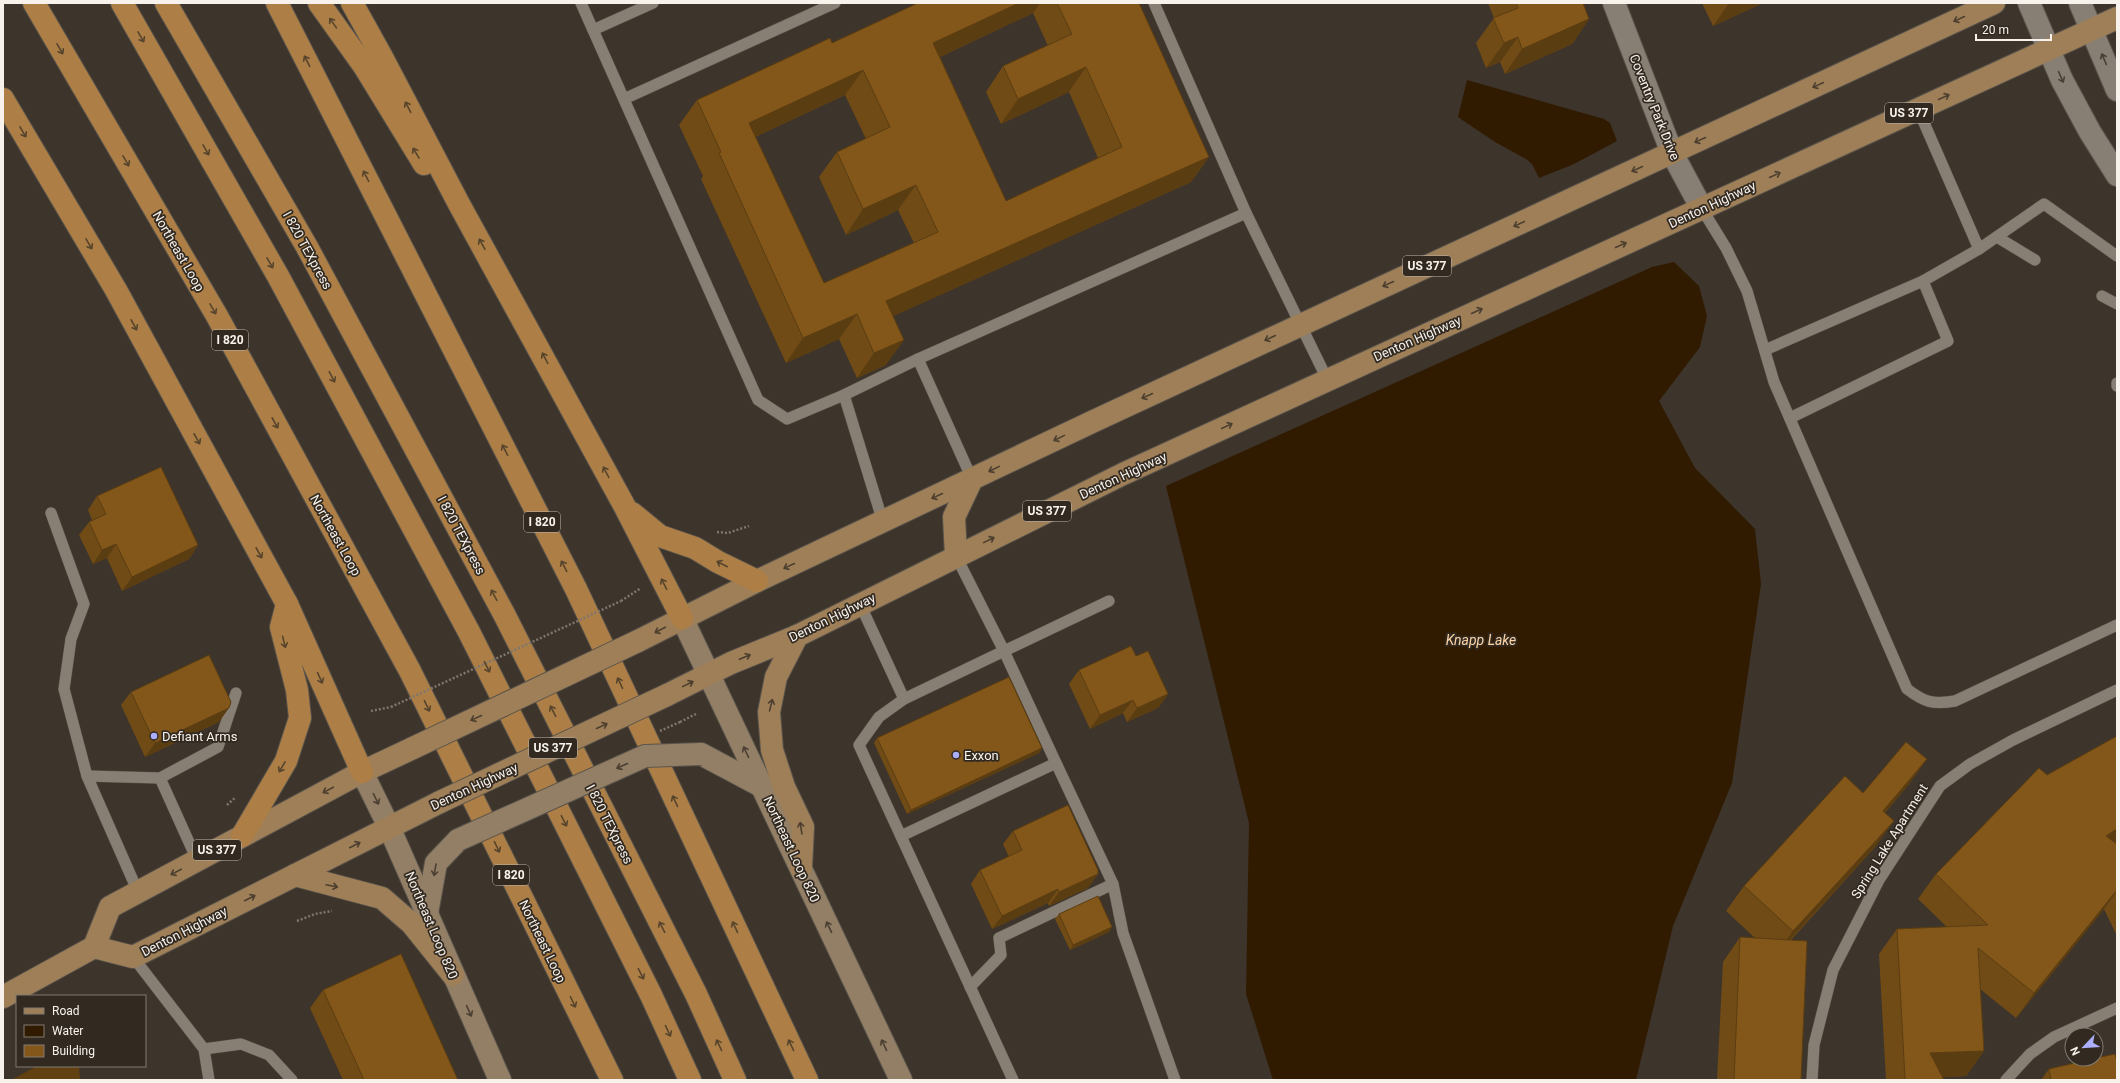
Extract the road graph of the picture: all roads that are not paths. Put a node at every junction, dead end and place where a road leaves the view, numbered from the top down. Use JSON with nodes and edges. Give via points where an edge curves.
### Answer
{"nodes":[{"id":1,"x":122,"y":3,"type":"edge"},
{"id":2,"x":166,"y":3,"type":"edge"},
{"id":3,"x":277,"y":3,"type":"edge"},
{"id":4,"x":319,"y":3,"type":"edge"},
{"id":5,"x":352,"y":3,"type":"edge"},
{"id":6,"x":581,"y":3,"type":"edge"},
{"id":7,"x":653,"y":3,"type":"edge"},
{"id":8,"x":834,"y":3,"type":"edge"},
{"id":9,"x":1154,"y":3,"type":"edge"},
{"id":10,"x":1614,"y":3,"type":"edge"},
{"id":11,"x":1994,"y":3,"type":"edge"},
{"id":12,"x":2029,"y":3,"type":"edge"},
{"id":13,"x":2080,"y":3,"type":"edge"},
{"id":14,"x":37,"y":9,"type":"edge"},
{"id":15,"x":2117,"y":18,"type":"edge"},
{"id":16,"x":2091,"y":29,"type":"junction"},
{"id":17,"x":593,"y":30,"type":"junction"},
{"id":18,"x":2049,"y":48,"type":"junction"},
{"id":19,"x":373,"y":61,"type":"junction"},
{"id":20,"x":2117,"y":90,"type":"edge"},
{"id":21,"x":3,"y":99,"type":"edge"},
{"id":22,"x":624,"y":99,"type":"junction"},
{"id":23,"x":1918,"y":109,"type":"junction"},
{"id":24,"x":1672,"y":153,"type":"junction"},
{"id":25,"x":2117,"y":175,"type":"edge"},
{"id":26,"x":1702,"y":209,"type":"junction"},
{"id":27,"x":1246,"y":213,"type":"junction"},
{"id":28,"x":1996,"y":237,"type":"junction"},
{"id":29,"x":1979,"y":249,"type":"junction"},
{"id":30,"x":2117,"y":256,"type":"edge"},
{"id":31,"x":2035,"y":260,"type":"dead end"},
{"id":32,"x":1923,"y":281,"type":"junction"},
{"id":33,"x":2102,"y":296,"type":"dead end"},
{"id":34,"x":2117,"y":304,"type":"edge"},
{"id":35,"x":1299,"y":324,"type":"junction"},
{"id":36,"x":1765,"y":350,"type":"junction"},
{"id":37,"x":918,"y":359,"type":"junction"},
{"id":38,"x":1327,"y":379,"type":"junction"},
{"id":39,"x":2117,"y":383,"type":"edge"},
{"id":40,"x":2117,"y":386,"type":"edge"},
{"id":41,"x":844,"y":395,"type":"junction"},
{"id":42,"x":1790,"y":418,"type":"junction"},
{"id":43,"x":972,"y":479,"type":"junction"},
{"id":44,"x":625,"y":507,"type":"junction"},
{"id":45,"x":51,"y":513,"type":"dead end"},
{"id":46,"x":883,"y":522,"type":"junction"},
{"id":47,"x":956,"y":556,"type":"junction"},
{"id":48,"x":757,"y":581,"type":"junction"},
{"id":49,"x":1109,"y":601,"type":"dead end"},
{"id":50,"x":287,"y":604,"type":"junction"},
{"id":51,"x":860,"y":604,"type":"junction"},
{"id":52,"x":682,"y":618,"type":"junction"},
{"id":53,"x":2117,"y":625,"type":"edge"},
{"id":54,"x":796,"y":636,"type":"junction"},
{"id":55,"x":1004,"y":651,"type":"junction"},
{"id":56,"x":710,"y":674,"type":"junction"},
{"id":57,"x":2117,"y":690,"type":"edge"},
{"id":58,"x":236,"y":693,"type":"dead end"},
{"id":59,"x":904,"y":699,"type":"junction"},
{"id":60,"x":1056,"y":763,"type":"junction"},
{"id":61,"x":362,"y":772,"type":"junction"},
{"id":62,"x":87,"y":776,"type":"junction"},
{"id":63,"x":160,"y":778,"type":"junction"},
{"id":64,"x":763,"y":787,"type":"junction"},
{"id":65,"x":389,"y":827,"type":"junction"},
{"id":66,"x":242,"y":836,"type":"junction"},
{"id":67,"x":901,"y":836,"type":"junction"},
{"id":68,"x":197,"y":860,"type":"junction"},
{"id":69,"x":801,"y":867,"type":"junction"},
{"id":70,"x":295,"y":875,"type":"junction"},
{"id":71,"x":1113,"y":884,"type":"junction"},
{"id":72,"x":138,"y":892,"type":"junction"},
{"id":73,"x":427,"y":913,"type":"junction"},
{"id":74,"x":94,"y":947,"type":"junction"},
{"id":75,"x":133,"y":957,"type":"junction"},
{"id":76,"x":453,"y":976,"type":"junction"},
{"id":77,"x":970,"y":987,"type":"junction"},
{"id":78,"x":3,"y":997,"type":"edge"},
{"id":79,"x":2117,"y":1008,"type":"edge"},
{"id":80,"x":204,"y":1049,"type":"junction"},
{"id":81,"x":209,"y":1080,"type":"edge"},
{"id":82,"x":292,"y":1080,"type":"edge"},
{"id":83,"x":500,"y":1080,"type":"edge"},
{"id":84,"x":612,"y":1080,"type":"edge"},
{"id":85,"x":690,"y":1080,"type":"edge"},
{"id":86,"x":735,"y":1080,"type":"edge"},
{"id":87,"x":807,"y":1080,"type":"edge"},
{"id":88,"x":901,"y":1080,"type":"edge"},
{"id":89,"x":1013,"y":1080,"type":"edge"},
{"id":90,"x":1175,"y":1080,"type":"edge"},
{"id":91,"x":1812,"y":1080,"type":"edge"},
{"id":92,"x":2006,"y":1080,"type":"edge"}],
"edges":[{"from":1,"to":85,"type":"highway","one_way":true,"via":[[278,276],[469,632],[651,995]]},
{"from":86,"to":2,"type":"highway","name":"I 820 TEXpress","one_way":true,"via":[[696,994],[504,614],[307,247]]},
{"from":87,"to":3,"type":"highway","number":"I 820","one_way":true,"via":[[576,589]]},
{"from":19,"to":4,"type":"highway","one_way":true},
{"from":5,"to":19,"type":"highway"},
{"from":6,"to":17,"type":"lane"},
{"from":7,"to":17,"type":"lane"},
{"from":8,"to":22,"type":"lane"},
{"from":9,"to":27,"type":"lane"},
{"from":10,"to":24,"type":"street","name":"Coventry Park Drive"},
{"from":11,"to":24,"type":"main road","number":"US 377","one_way":true},
{"from":12,"to":18,"type":"street"},
{"from":13,"to":16,"type":"street"},
{"from":14,"to":84,"type":"highway","name":"Northeast Loop","number":"I 820","one_way":true,"via":[[217,316],[410,671]]},
{"from":15,"to":16,"type":"main road","name":"Denton Highway","number":"US 377"},
{"from":16,"to":18,"type":"main road","name":"Denton Highway","number":"US 377"},
{"from":20,"to":16,"type":"street","one_way":true},
{"from":17,"to":22,"type":"lane"},
{"from":23,"to":18,"type":"main road","name":"Denton Highway","number":"US 377","one_way":true},
{"from":18,"to":25,"type":"street","one_way":true,"via":[[2062,80]]},
{"from":44,"to":19,"type":"highway","one_way":true,"via":[[459,204],[419,158]]},
{"from":21,"to":50,"type":"highway","one_way":true,"via":[[116,290]]},
{"from":22,"to":41,"type":"lane","via":[[758,400],[787,418]]},
{"from":26,"to":23,"type":"main road","name":"Denton Highway","number":"US 377","one_way":true},
{"from":23,"to":29,"type":"lane"},
{"from":24,"to":26,"type":"street","name":"Coventry Park Drive"},
{"from":24,"to":35,"type":"main road","number":"US 377","one_way":true},
{"from":26,"to":36,"type":"lane","via":[[1726,248],[1746,291]]},
{"from":38,"to":26,"type":"main road","name":"Denton Highway","number":"US 377","one_way":true},
{"from":27,"to":35,"type":"lane"},
{"from":27,"to":37,"type":"lane"},
{"from":28,"to":29,"type":"lane"},
{"from":28,"to":30,"type":"lane","via":[[2044,204]]},
{"from":28,"to":31,"type":"lane"},
{"from":29,"to":32,"type":"lane"},
{"from":32,"to":36,"type":"lane"},
{"from":32,"to":42,"type":"lane","via":[[1948,341]]},
{"from":33,"to":34,"type":"lane"},
{"from":35,"to":38,"type":"lane"},
{"from":35,"to":43,"type":"main road","number":"US 377","one_way":true},
{"from":36,"to":42,"type":"lane","via":[[1774,382]]},
{"from":37,"to":41,"type":"lane"},
{"from":37,"to":43,"type":"lane"},
{"from":47,"to":38,"type":"main road","name":"Denton Highway","number":"US 377","one_way":true,"via":[[1123,474]]},
{"from":39,"to":40,"type":"lane"},
{"from":41,"to":46,"type":"lane"},
{"from":42,"to":53,"type":"lane","via":[[1906,689],[1920,699],[1939,704],[1954,700]]},
{"from":43,"to":46,"type":"main road","number":"US 377","one_way":true},
{"from":43,"to":47,"type":"main road","via":[[954,518]]},
{"from":48,"to":44,"type":"highway","one_way":true,"via":[[695,548],[660,536]]},
{"from":52,"to":44,"type":"highway","one_way":true},
{"from":45,"to":62,"type":"lane","via":[[84,604],[71,639],[64,689]]},
{"from":46,"to":48,"type":"main road","number":"US 377","one_way":true},
{"from":47,"to":51,"type":"main road","name":"Denton Highway","number":"US 377"},
{"from":47,"to":55,"type":"lane"},
{"from":48,"to":52,"type":"main road","number":"US 377"},
{"from":49,"to":55,"type":"lane"},
{"from":50,"to":61,"type":"highway","one_way":true},
{"from":50,"to":66,"type":"highway","one_way":true,"via":[[280,627],[296,690],[300,718],[286,761]]},
{"from":51,"to":54,"type":"main road","name":"Denton Highway","number":"US 377"},
{"from":51,"to":59,"type":"lane"},
{"from":52,"to":56,"type":"main road","name":"Northeast Loop 820"},
{"from":52,"to":61,"type":"main road","number":"US 377","one_way":true,"bridge":true},
{"from":56,"to":54,"type":"main road","name":"Denton Highway","number":"US 377","one_way":true},
{"from":69,"to":54,"type":"main road","one_way":true,"via":[[803,827],[784,787],[772,750],[768,712],[776,677]]},
{"from":55,"to":59,"type":"lane"},
{"from":55,"to":60,"type":"lane"},
{"from":64,"to":56,"type":"main road","name":"Northeast Loop 820","one_way":true},
{"from":65,"to":56,"type":"main road","name":"Denton Highway","number":"US 377","one_way":true,"bridge":true},
{"from":57,"to":91,"type":"lane","name":"Spring Lake Apartment","via":[[2013,740],[1970,764],[1940,786],[1879,880],[1833,970],[1814,1045]]},
{"from":58,"to":63,"type":"lane","via":[[218,747]]},
{"from":59,"to":67,"type":"lane","via":[[879,717],[860,745]]},
{"from":60,"to":67,"type":"lane"},
{"from":60,"to":71,"type":"lane"},
{"from":61,"to":65,"type":"main road","name":"Northeast Loop 820","one_way":true},
{"from":61,"to":66,"type":"main road","number":"US 377","one_way":true},
{"from":62,"to":63,"type":"lane"},
{"from":62,"to":72,"type":"lane"},
{"from":63,"to":68,"type":"lane"},
{"from":64,"to":69,"type":"main road","name":"Northeast Loop 820"},
{"from":64,"to":73,"type":"main road","one_way":true,"bridge":true,"via":[[701,754],[645,756],[458,840],[436,863]]},
{"from":70,"to":65,"type":"main road","name":"Denton Highway","number":"US 377","one_way":true},
{"from":65,"to":73,"type":"main road","name":"Northeast Loop 820"},
{"from":66,"to":68,"type":"main road","number":"US 377"},
{"from":67,"to":77,"type":"lane"},
{"from":68,"to":72,"type":"main road","number":"US 377","one_way":true},
{"from":88,"to":69,"type":"main road","name":"Northeast Loop 820","one_way":true},
{"from":75,"to":70,"type":"main road","name":"Denton Highway","number":"US 377","one_way":true},
{"from":70,"to":76,"type":"main road","one_way":true,"via":[[382,898],[412,924]]},
{"from":71,"to":77,"type":"lane","via":[[1000,938],[1001,955]]},
{"from":71,"to":90,"type":"lane","via":[[1123,933]]},
{"from":72,"to":74,"type":"main road","number":"US 377","via":[[110,907]]},
{"from":73,"to":76,"type":"main road","name":"Northeast Loop 820"},
{"from":74,"to":75,"type":"main road","name":"Denton Highway"},
{"from":74,"to":78,"type":"main road"},
{"from":75,"to":80,"type":"lane"},
{"from":76,"to":83,"type":"main road","name":"Northeast Loop 820","one_way":true},
{"from":77,"to":89,"type":"lane"},
{"from":79,"to":92,"type":"lane","via":[[2054,1037],[2030,1054]]},
{"from":80,"to":81,"type":"lane"},
{"from":80,"to":82,"type":"lane","via":[[241,1044],[269,1055]]}]}
